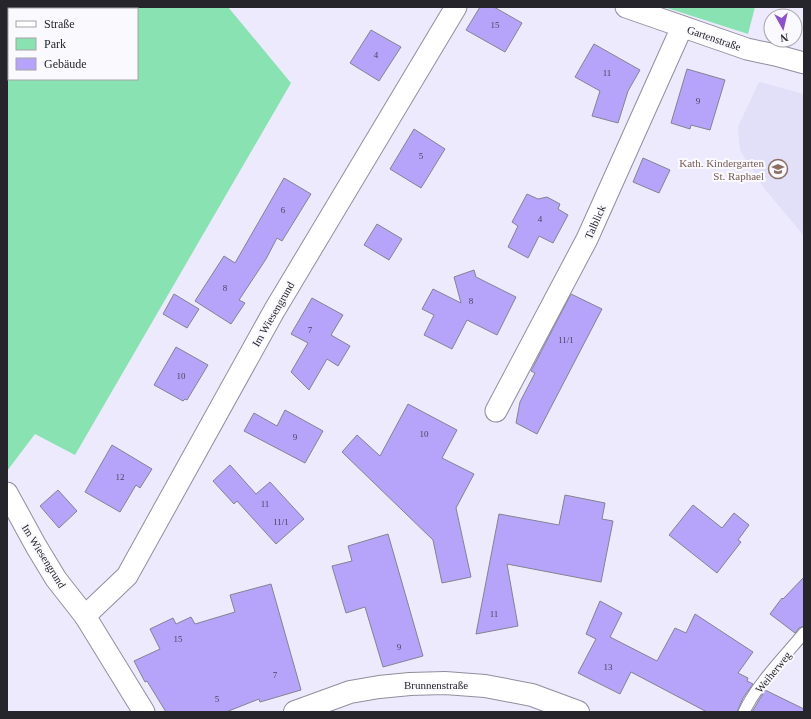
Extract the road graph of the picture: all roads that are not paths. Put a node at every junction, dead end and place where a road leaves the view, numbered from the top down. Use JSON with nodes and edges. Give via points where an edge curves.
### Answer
{"nodes":[{"id":1,"x":456,"y":7,"type":"edge"},
{"id":2,"x":626,"y":7,"type":"edge"},
{"id":3,"x":682,"y":27,"type":"junction"},
{"id":4,"x":804,"y":63,"type":"edge"},
{"id":5,"x":496,"y":411,"type":"dead end"},
{"id":6,"x":7,"y":494,"type":"edge"},
{"id":7,"x":85,"y":616,"type":"junction"},
{"id":8,"x":804,"y":633,"type":"edge"},
{"id":9,"x":144,"y":712,"type":"edge"},
{"id":10,"x":295,"y":712,"type":"edge"},
{"id":11,"x":578,"y":712,"type":"edge"},
{"id":12,"x":744,"y":712,"type":"edge"}],
"edges":[{"from":1,"to":7,"type":"street","name":"Im Wiesengrund","via":[[274,311],[127,576]]},
{"from":2,"to":3,"type":"street","name":"Gartenstraße"},
{"from":3,"to":4,"type":"street","name":"Gartenstraße","via":[[747,50]]},
{"from":3,"to":5,"type":"street","name":"Talblick","via":[[588,239]]},
{"from":6,"to":7,"type":"street","name":"Im Wiesengrund","via":[[56,579]]},
{"from":7,"to":9,"type":"street","name":"Im Wiesengrund"},
{"from":8,"to":12,"type":"lane","name":"Weiherweg","via":[[748,703]]},
{"from":10,"to":11,"type":"street","name":"Brunnenstraße","via":[[350,692],[395,685],[444,683],[485,686],[532,696]]}]}
